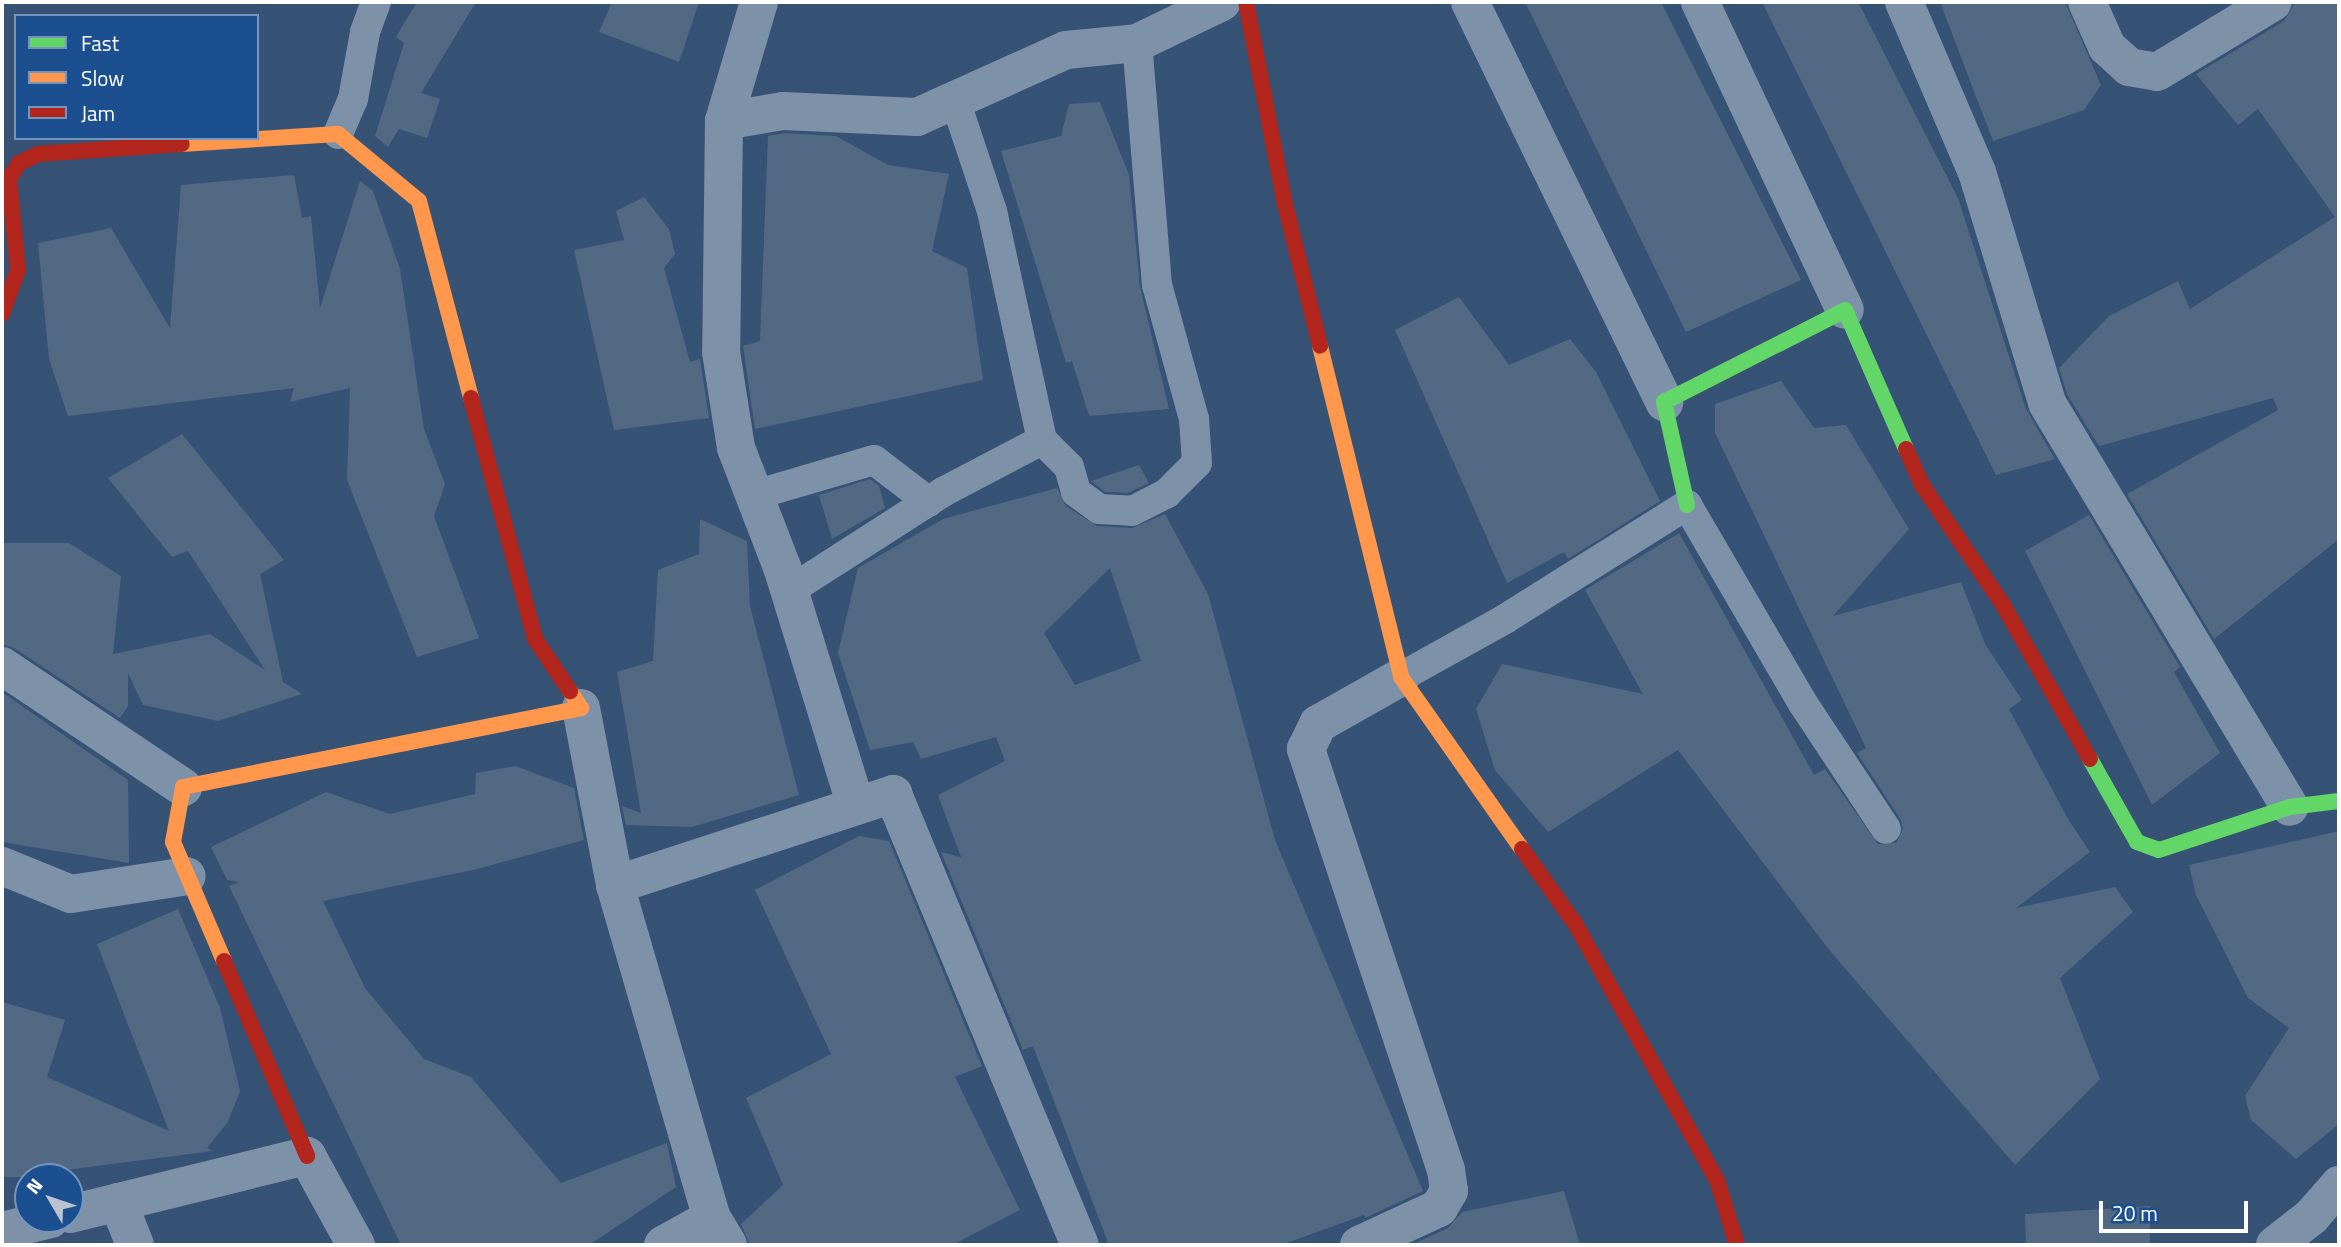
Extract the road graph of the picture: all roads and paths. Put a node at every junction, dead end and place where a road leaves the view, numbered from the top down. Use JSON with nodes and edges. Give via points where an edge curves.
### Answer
{"nodes":[{"id":1,"x":376,"y":2,"type":"edge"},
{"id":2,"x":759,"y":2,"type":"edge"},
{"id":3,"x":1222,"y":2,"type":"edge"},
{"id":4,"x":1247,"y":2,"type":"edge"},
{"id":5,"x":1470,"y":2,"type":"edge"},
{"id":6,"x":1700,"y":2,"type":"edge"},
{"id":7,"x":1904,"y":2,"type":"edge"},
{"id":8,"x":2087,"y":2,"type":"edge"},
{"id":9,"x":2273,"y":2,"type":"edge"},
{"id":10,"x":1137,"y":43,"type":"junction"},
{"id":11,"x":954,"y":100,"type":"junction"},
{"id":12,"x":724,"y":121,"type":"junction"},
{"id":13,"x":338,"y":134,"type":"junction"},
{"id":14,"x":259,"y":139,"type":"edge"},
{"id":15,"x":248,"y":140,"type":"edge"},
{"id":16,"x":1845,"y":310,"type":"junction"},
{"id":17,"x":2,"y":314,"type":"edge"},
{"id":18,"x":1664,"y":402,"type":"junction"},
{"id":19,"x":1042,"y":439,"type":"junction"},
{"id":20,"x":755,"y":495,"type":"junction"},
{"id":21,"x":929,"y":502,"type":"junction"},
{"id":22,"x":1687,"y":505,"type":"junction"},
{"id":23,"x":789,"y":591,"type":"junction"},
{"id":24,"x":2,"y":666,"type":"edge"},
{"id":25,"x":1401,"y":677,"type":"junction"},
{"id":26,"x":581,"y":708,"type":"junction"},
{"id":27,"x":183,"y":788,"type":"junction"},
{"id":28,"x":2339,"y":801,"type":"edge"},
{"id":29,"x":856,"y":806,"type":"junction"},
{"id":30,"x":2290,"y":807,"type":"junction"},
{"id":31,"x":1886,"y":829,"type":"dead end"},
{"id":32,"x":2,"y":866,"type":"edge"},
{"id":33,"x":187,"y":876,"type":"junction"},
{"id":34,"x":615,"y":885,"type":"junction"},
{"id":35,"x":307,"y":1156,"type":"junction"},
{"id":36,"x":2339,"y":1185,"type":"edge"},
{"id":37,"x":118,"y":1202,"type":"junction"},
{"id":38,"x":84,"y":1210,"type":"edge"},
{"id":39,"x":720,"y":1232,"type":"edge"},
{"id":40,"x":135,"y":1245,"type":"edge"},
{"id":41,"x":356,"y":1245,"type":"edge"},
{"id":42,"x":663,"y":1245,"type":"edge"},
{"id":43,"x":1080,"y":1245,"type":"edge"},
{"id":44,"x":1359,"y":1245,"type":"edge"},
{"id":45,"x":1737,"y":1245,"type":"edge"},
{"id":46,"x":2275,"y":1245,"type":"edge"}],
"edges":[{"from":1,"to":13,"type":"lane","via":[[365,32],[353,99]]},
{"from":2,"to":12,"type":"street"},
{"from":3,"to":10,"type":"street"},
{"from":4,"to":25,"type":"street","via":[[1284,200]]},
{"from":5,"to":18,"type":"street"},
{"from":6,"to":16,"type":"street"},
{"from":7,"to":30,"type":"street","via":[[1977,172],[2047,403]]},
{"from":8,"to":9,"type":"street","via":[[2107,47],[2129,67],[2157,72]]},
{"from":10,"to":11,"type":"street","via":[[1066,50]]},
{"from":10,"to":19,"type":"lane","via":[[1157,285],[1194,419],[1197,463],[1167,493],[1132,511],[1099,509],[1076,492],[1069,467]]},
{"from":11,"to":12,"type":"street","via":[[917,117],[783,111]]},
{"from":11,"to":19,"type":"lane","via":[[992,211]]},
{"from":12,"to":20,"type":"street","via":[[721,352],[736,449]]},
{"from":13,"to":14,"type":"street"},
{"from":13,"to":26,"type":"street","via":[[419,201],[535,639]]},
{"from":15,"to":17,"type":"street","via":[[38,154],[19,163],[9,179],[18,270]]},
{"from":16,"to":18,"type":"street"},
{"from":16,"to":30,"type":"street","via":[[1922,485],[2002,603],[2137,842],[2160,850]]},
{"from":18,"to":22,"type":"street"},
{"from":19,"to":21,"type":"lane"},
{"from":20,"to":21,"type":"lane","via":[[874,460]]},
{"from":20,"to":23,"type":"street"},
{"from":21,"to":23,"type":"lane"},
{"from":22,"to":25,"type":"lane","via":[[1505,619]]},
{"from":22,"to":31,"type":"lane","via":[[1802,702]]},
{"from":23,"to":29,"type":"street"},
{"from":24,"to":27,"type":"street"},
{"from":25,"to":44,"type":"street","via":[[1318,724],[1306,748],[1446,1170],[1449,1191],[1439,1208]]},
{"from":25,"to":45,"type":"street","via":[[1576,925],[1717,1180]]},
{"from":26,"to":27,"type":"street"},
{"from":26,"to":34,"type":"street"},
{"from":27,"to":33,"type":"street","via":[[173,842]]},
{"from":28,"to":30,"type":"street"},
{"from":29,"to":34,"type":"street"},
{"from":29,"to":43,"type":"street","via":[[893,794]]},
{"from":32,"to":33,"type":"street","via":[[71,894]]},
{"from":33,"to":35,"type":"street"},
{"from":34,"to":39,"type":"street"},
{"from":35,"to":37,"type":"street"},
{"from":35,"to":41,"type":"street"},
{"from":36,"to":46,"type":"street","via":[[2311,1217]]},
{"from":37,"to":38,"type":"street"},
{"from":37,"to":40,"type":"street"},
{"from":39,"to":42,"type":"street"}]}
